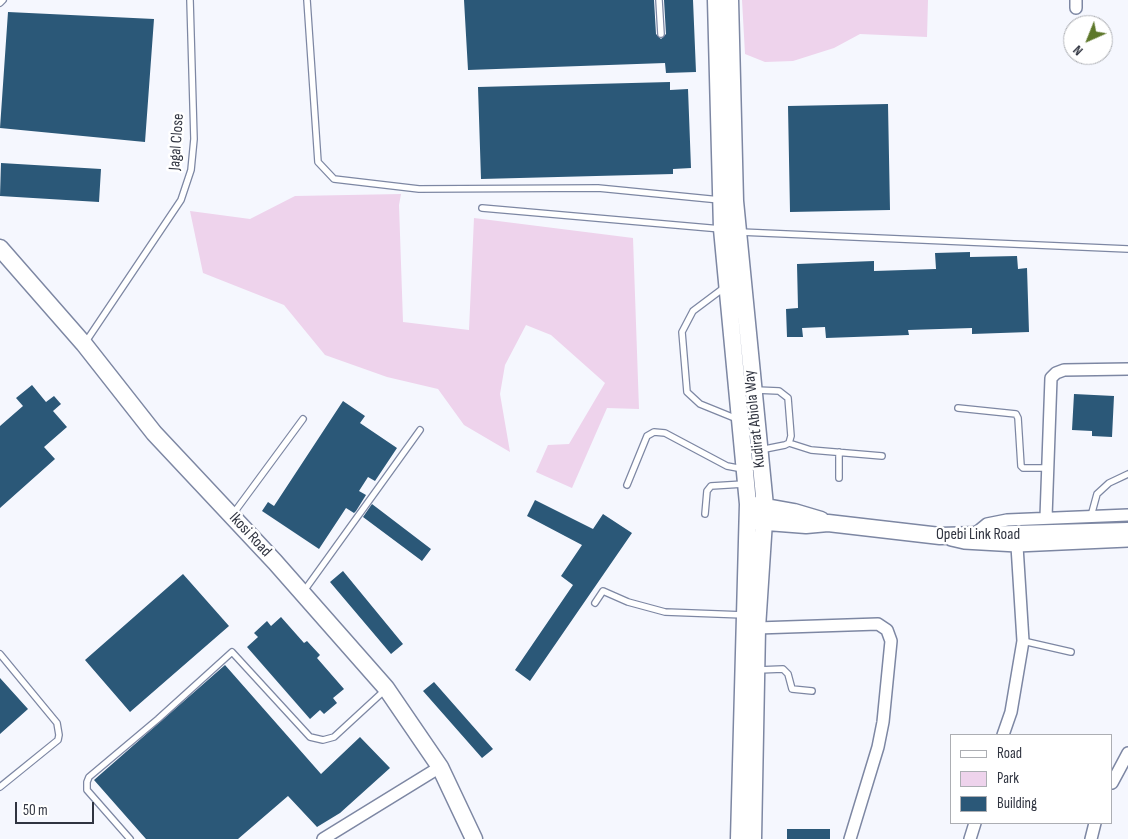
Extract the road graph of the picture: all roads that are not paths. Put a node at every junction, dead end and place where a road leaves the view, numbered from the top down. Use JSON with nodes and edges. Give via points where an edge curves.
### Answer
{"nodes":[{"id":1,"x":3,"y":0,"type":"edge"},
{"id":2,"x":190,"y":0,"type":"edge"},
{"id":3,"x":307,"y":0,"type":"edge"},
{"id":4,"x":659,"y":0,"type":"edge"},
{"id":5,"x":716,"y":0,"type":"edge"},
{"id":6,"x":730,"y":0,"type":"edge"},
{"id":7,"x":0,"y":3,"type":"edge"},
{"id":8,"x":661,"y":34,"type":"dead end"},
{"id":9,"x":728,"y":200,"type":"junction"},
{"id":10,"x":482,"y":208,"type":"dead end"},
{"id":11,"x":730,"y":230,"type":"junction"},
{"id":12,"x":0,"y":248,"type":"edge"},
{"id":13,"x":1128,"y":249,"type":"edge"},
{"id":14,"x":726,"y":286,"type":"junction"},
{"id":15,"x":84,"y":344,"type":"junction"},
{"id":16,"x":1128,"y":369,"type":"edge"},
{"id":17,"x":752,"y":389,"type":"junction"},
{"id":18,"x":958,"y":408,"type":"dead end"},
{"id":19,"x":303,"y":419,"type":"dead end"},
{"id":20,"x":741,"y":421,"type":"junction"},
{"id":21,"x":420,"y":430,"type":"dead end"},
{"id":22,"x":790,"y":443,"type":"junction"},
{"id":23,"x":758,"y":451,"type":"junction"},
{"id":24,"x":839,"y":452,"type":"junction"},
{"id":25,"x":882,"y":456,"type":"dead end"},
{"id":26,"x":1048,"y":468,"type":"junction"},
{"id":27,"x":1128,"y":474,"type":"edge"},
{"id":28,"x":746,"y":477,"type":"junction"},
{"id":29,"x":839,"y":478,"type":"dead end"},
{"id":30,"x":626,"y":485,"type":"dead end"},
{"id":31,"x":748,"y":512,"type":"junction"},
{"id":32,"x":705,"y":514,"type":"dead end"},
{"id":33,"x":764,"y":514,"type":"junction"},
{"id":34,"x":1128,"y":515,"type":"edge"},
{"id":35,"x":232,"y":516,"type":"junction"},
{"id":36,"x":1092,"y":516,"type":"junction"},
{"id":37,"x":1046,"y":517,"type":"junction"},
{"id":38,"x":1128,"y":531,"type":"edge"},
{"id":39,"x":940,"y":536,"type":"junction"},
{"id":40,"x":971,"y":536,"type":"junction"},
{"id":41,"x":1021,"y":541,"type":"junction"},
{"id":42,"x":1128,"y":541,"type":"edge"},
{"id":43,"x":302,"y":592,"type":"junction"},
{"id":44,"x":595,"y":604,"type":"dead end"},
{"id":45,"x":746,"y":615,"type":"junction"},
{"id":46,"x":757,"y":628,"type":"junction"},
{"id":47,"x":1023,"y":641,"type":"junction"},
{"id":48,"x":1071,"y":652,"type":"dead end"},
{"id":49,"x":0,"y":654,"type":"edge"},
{"id":50,"x":758,"y":670,"type":"junction"},
{"id":51,"x":386,"y":688,"type":"junction"},
{"id":52,"x":812,"y":691,"type":"dead end"},
{"id":53,"x":1003,"y":734,"type":"edge"},
{"id":54,"x":1128,"y":753,"type":"edge"},
{"id":55,"x":440,"y":767,"type":"junction"},
{"id":56,"x":1113,"y":781,"type":"edge"},
{"id":57,"x":0,"y":787,"type":"edge"},
{"id":58,"x":975,"y":824,"type":"edge"},
{"id":59,"x":1095,"y":824,"type":"edge"},
{"id":60,"x":130,"y":839,"type":"edge"},
{"id":61,"x":323,"y":839,"type":"edge"},
{"id":62,"x":474,"y":839,"type":"edge"},
{"id":63,"x":739,"y":839,"type":"edge"},
{"id":64,"x":754,"y":839,"type":"edge"},
{"id":65,"x":850,"y":839,"type":"edge"},
{"id":66,"x":970,"y":839,"type":"edge"},
{"id":67,"x":1091,"y":839,"type":"edge"}],
"edges":[{"from":1,"to":7,"type":"lane"},
{"from":2,"to":15,"type":"lane","name":"Jagal Close","via":[[194,139],[188,178],[181,200]]},
{"from":3,"to":9,"type":"lane","via":[[318,162],[334,179],[419,189],[598,188]]},
{"from":4,"to":8,"type":"lane"},
{"from":5,"to":9,"type":"main road","name":"Kudirat Abiola Way"},
{"from":6,"to":9,"type":"main road","name":"Kudirat Abiola Way"},
{"from":9,"to":11,"type":"main road","name":"Kudirat Abiola Way"},
{"from":10,"to":11,"type":"lane"},
{"from":11,"to":13,"type":"lane"},
{"from":11,"to":14,"type":"main road","name":"Kudirat Abiola Way"},
{"from":11,"to":17,"type":"main road","name":"Kudirat Abiola Way"},
{"from":12,"to":15,"type":"main road","name":"Ikosi Road"},
{"from":14,"to":20,"type":"main road","name":"Kudirat Abiola Way"},
{"from":14,"to":20,"type":"lane","via":[[693,312],[682,332],[687,392],[700,404]]},
{"from":15,"to":35,"type":"main road","name":"Ikosi Road","via":[[154,433]]},
{"from":16,"to":26,"type":"street","via":[[1064,370],[1051,378]]},
{"from":17,"to":22,"type":"lane","via":[[779,391],[788,398]]},
{"from":17,"to":23,"type":"main road","name":"Kudirat Abiola Way"},
{"from":18,"to":26,"type":"lane","via":[[1016,414],[1020,466]]},
{"from":19,"to":35,"type":"lane"},
{"from":20,"to":28,"type":"main road","name":"Kudirat Abiola Way"},
{"from":21,"to":43,"type":"lane"},
{"from":22,"to":23,"type":"lane"},
{"from":22,"to":24,"type":"lane","via":[[811,450]]},
{"from":23,"to":33,"type":"main road","name":"Kudirat Abiola Way"},
{"from":24,"to":25,"type":"lane"},
{"from":24,"to":29,"type":"lane"},
{"from":26,"to":37,"type":"street"},
{"from":27,"to":36,"type":"lane","via":[[1109,483],[1097,494]]},
{"from":28,"to":30,"type":"lane","via":[[665,433],[654,432],[647,436]]},
{"from":28,"to":31,"type":"main road","name":"Kudirat Abiola Way"},
{"from":28,"to":32,"type":"lane","via":[[711,486],[707,491]]},
{"from":31,"to":33,"type":"main road","name":"Opebi Link Road"},
{"from":31,"to":45,"type":"main road","name":"Kudirat Abiola Way"},
{"from":33,"to":39,"type":"main road","name":"Opebi Link Road","via":[[806,525],[828,523]]},
{"from":33,"to":46,"type":"main road","name":"Kudirat Abiola Way"},
{"from":34,"to":36,"type":"street"},
{"from":35,"to":43,"type":"main road","name":"Ikosi Road"},
{"from":36,"to":37,"type":"street"},
{"from":37,"to":40,"type":"street","via":[[988,524]]},
{"from":38,"to":41,"type":"main road","name":"Opebi Link Road"},
{"from":39,"to":40,"type":"main road","name":"Opebi Link Road"},
{"from":39,"to":41,"type":"street","via":[[964,544]]},
{"from":40,"to":41,"type":"main road","name":"Opebi Link Road"},
{"from":41,"to":42,"type":"street"},
{"from":41,"to":47,"type":"street"},
{"from":43,"to":51,"type":"main road","name":"Ikosi Road"},
{"from":44,"to":45,"type":"lane","via":[[603,591],[665,612]]},
{"from":45,"to":63,"type":"main road","name":"Kudirat Abiola Way"},
{"from":46,"to":50,"type":"main road","name":"Kudirat Abiola Way"},
{"from":46,"to":65,"type":"street","via":[[878,624],[887,630],[891,641],[883,722]]},
{"from":47,"to":48,"type":"lane"},
{"from":47,"to":53,"type":"street","via":[[1011,712]]},
{"from":49,"to":57,"type":"lane","via":[[56,723],[59,736]]},
{"from":50,"to":52,"type":"lane","via":[[783,670],[788,674],[792,688]]},
{"from":50,"to":64,"type":"main road","name":"Kudirat Abiola Way"},
{"from":51,"to":55,"type":"main road","name":"Ikosi Road"},
{"from":51,"to":60,"type":"lane","via":[[334,737],[323,740],[310,737],[232,652],[87,782],[87,790]]},
{"from":54,"to":56,"type":"street"},
{"from":55,"to":61,"type":"street"},
{"from":55,"to":62,"type":"main road","name":"Ikosi Road"},
{"from":58,"to":66,"type":"street"},
{"from":59,"to":67,"type":"street"}]}
